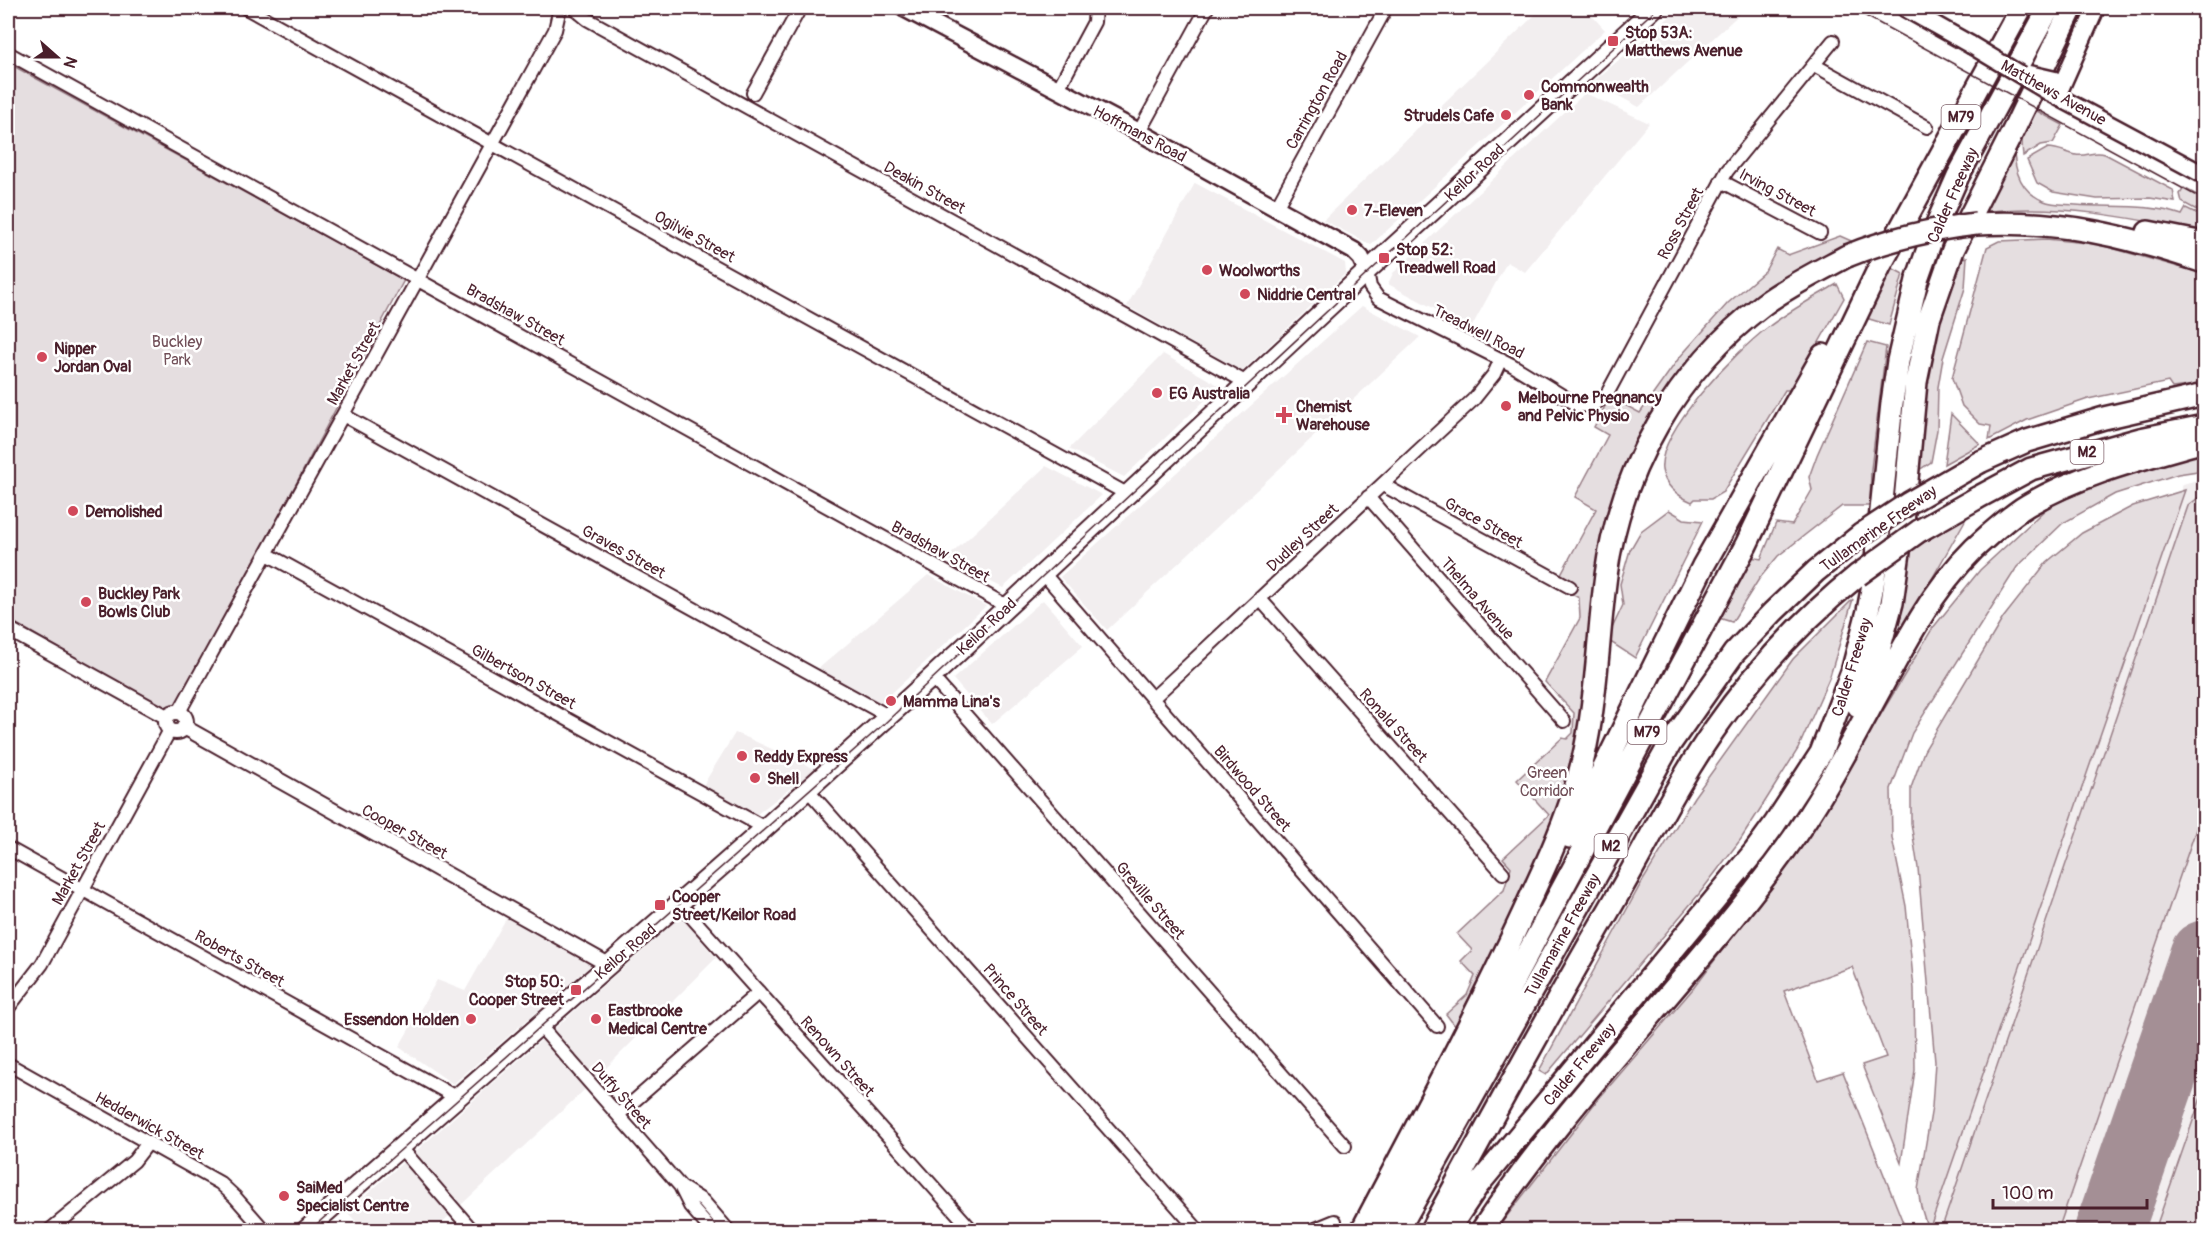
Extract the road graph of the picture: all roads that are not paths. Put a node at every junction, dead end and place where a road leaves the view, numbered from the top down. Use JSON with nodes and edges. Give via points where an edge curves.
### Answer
{"nodes":[{"id":1,"x":246,"y":8,"type":"edge"},
{"id":2,"x":800,"y":8,"type":"edge"},
{"id":3,"x":904,"y":8,"type":"edge"},
{"id":4,"x":1095,"y":8,"type":"edge"},
{"id":5,"x":1207,"y":8,"type":"edge"},
{"id":6,"x":1386,"y":8,"type":"edge"},
{"id":7,"x":1654,"y":8,"type":"edge"},
{"id":8,"x":1905,"y":8,"type":"edge"},
{"id":9,"x":2021,"y":8,"type":"edge"},
{"id":10,"x":2049,"y":8,"type":"edge"},
{"id":11,"x":2072,"y":8,"type":"edge"},
{"id":12,"x":2096,"y":8,"type":"edge"},
{"id":13,"x":565,"y":10,"type":"edge"},
{"id":14,"x":1833,"y":41,"type":"dead end"},
{"id":15,"x":8,"y":53,"type":"edge"},
{"id":16,"x":1814,"y":64,"type":"junction"},
{"id":17,"x":2057,"y":85,"type":"junction"},
{"id":18,"x":1058,"y":89,"type":"junction"},
{"id":19,"x":753,"y":93,"type":"dead end"},
{"id":20,"x":1927,"y":127,"type":"dead end"},
{"id":21,"x":1138,"y":132,"type":"junction"},
{"id":22,"x":494,"y":144,"type":"junction"},
{"id":23,"x":2205,"y":175,"type":"edge"},
{"id":24,"x":1721,"y":181,"type":"junction"},
{"id":25,"x":1276,"y":208,"type":"junction"},
{"id":26,"x":2090,"y":229,"type":"junction"},
{"id":27,"x":1820,"y":233,"type":"dead end"},
{"id":28,"x":2205,"y":243,"type":"edge"},
{"id":29,"x":2205,"y":262,"type":"edge"},
{"id":30,"x":1880,"y":266,"type":"junction"},
{"id":31,"x":1367,"y":271,"type":"junction"},
{"id":32,"x":418,"y":279,"type":"junction"},
{"id":33,"x":1506,"y":362,"type":"junction"},
{"id":34,"x":1247,"y":383,"type":"junction"},
{"id":35,"x":2205,"y":395,"type":"edge"},
{"id":36,"x":1590,"y":405,"type":"joint"},
{"id":37,"x":343,"y":415,"type":"junction"},
{"id":38,"x":2205,"y":426,"type":"edge"},
{"id":39,"x":2205,"y":441,"type":"edge"},
{"id":40,"x":1383,"y":484,"type":"junction"},
{"id":41,"x":1127,"y":494,"type":"junction"},
{"id":42,"x":1368,"y":497,"type":"junction"},
{"id":43,"x":267,"y":554,"type":"junction"},
{"id":44,"x":1043,"y":573,"type":"junction"},
{"id":45,"x":1570,"y":587,"type":"dead end"},
{"id":46,"x":1260,"y":599,"type":"junction"},
{"id":47,"x":1007,"y":606,"type":"junction"},
{"id":48,"x":8,"y":629,"type":"edge"},
{"id":49,"x":932,"y":677,"type":"junction"},
{"id":50,"x":1153,"y":698,"type":"junction"},
{"id":51,"x":888,"y":716,"type":"junction"},
{"id":52,"x":172,"y":720,"type":"junction"},
{"id":53,"x":1563,"y":722,"type":"dead end"},
{"id":54,"x":1821,"y":753,"type":"junction"},
{"id":55,"x":807,"y":789,"type":"junction"},
{"id":56,"x":1812,"y":807,"type":"junction"},
{"id":57,"x":765,"y":828,"type":"junction"},
{"id":58,"x":8,"y":848,"type":"edge"},
{"id":59,"x":1503,"y":873,"type":"dead end"},
{"id":60,"x":82,"y":889,"type":"junction"},
{"id":61,"x":679,"y":903,"type":"junction"},
{"id":62,"x":609,"y":965,"type":"junction"},
{"id":63,"x":1498,"y":968,"type":"junction"},
{"id":64,"x":759,"y":993,"type":"junction"},
{"id":65,"x":8,"y":1008,"type":"edge"},
{"id":66,"x":540,"y":1026,"type":"junction"},
{"id":67,"x":1437,"y":1026,"type":"dead end"},
{"id":68,"x":8,"y":1064,"type":"edge"},
{"id":69,"x":456,"y":1100,"type":"junction"},
{"id":70,"x":618,"y":1115,"type":"junction"},
{"id":71,"x":148,"y":1143,"type":"junction"},
{"id":72,"x":1345,"y":1146,"type":"dead end"},
{"id":73,"x":401,"y":1148,"type":"junction"},
{"id":74,"x":680,"y":1186,"type":"junction"},
{"id":75,"x":1335,"y":1221,"type":"dead end"},
{"id":76,"x":50,"y":1230,"type":"edge"},
{"id":77,"x":264,"y":1230,"type":"edge"},
{"id":78,"x":306,"y":1230,"type":"edge"},
{"id":79,"x":472,"y":1230,"type":"edge"},
{"id":80,"x":711,"y":1230,"type":"edge"},
{"id":81,"x":728,"y":1230,"type":"edge"},
{"id":82,"x":972,"y":1230,"type":"edge"},
{"id":83,"x":1198,"y":1230,"type":"edge"},
{"id":84,"x":1313,"y":1230,"type":"edge"},
{"id":85,"x":1362,"y":1230,"type":"edge"},
{"id":86,"x":1380,"y":1230,"type":"edge"},
{"id":87,"x":1398,"y":1230,"type":"edge"},
{"id":88,"x":1431,"y":1230,"type":"edge"},
{"id":89,"x":1448,"y":1230,"type":"edge"},
{"id":90,"x":1463,"y":1230,"type":"edge"},
{"id":91,"x":1482,"y":1230,"type":"edge"}],
"edges":[{"from":1,"to":22,"type":"street","name":"Ogilvie Street"},
{"from":2,"to":19,"type":"street"},
{"from":3,"to":18,"type":"main road","name":"Hoffmans Road"},
{"from":4,"to":18,"type":"street","via":[[1094,22]]},
{"from":5,"to":21,"type":"street"},
{"from":6,"to":25,"type":"street","name":"Carrington Road"},
{"from":7,"to":31,"type":"main road","name":"Keilor Road"},
{"from":8,"to":17,"type":"main road","name":"Matthews Avenue","bridge":true,"via":[[2011,69]]},
{"from":9,"to":30,"type":"highway","name":"Calder Freeway","number":"M79"},
{"from":10,"to":54,"type":"highway","name":"Calder Freeway","number":"M79","via":[[1953,187],[1917,280],[1892,403],[1880,541],[1868,612],[1852,672]]},
{"from":11,"to":56,"type":"highway","via":[[1961,229],[1942,278],[1919,360],[1897,576],[1889,614],[1859,703]]},
{"from":12,"to":17,"type":"main road"},
{"from":13,"to":22,"type":"street","name":"Market Street"},
{"from":13,"to":34,"type":"street","name":"Deakin Street"},
{"from":14,"to":16,"type":"street","name":"Ross Street"},
{"from":15,"to":32,"type":"street","name":"Bradshaw Street"},
{"from":16,"to":20,"type":"street"},
{"from":16,"to":24,"type":"street","name":"Ross Street"},
{"from":17,"to":23,"type":"main road","name":"Matthews Avenue"},
{"from":18,"to":21,"type":"main road","name":"Hoffmans Road"},
{"from":21,"to":25,"type":"main road","name":"Hoffmans Road"},
{"from":22,"to":32,"type":"street","name":"Market Street"},
{"from":22,"to":41,"type":"street","name":"Ogilvie Street"},
{"from":24,"to":27,"type":"street","name":"Irving Street"},
{"from":24,"to":36,"type":"street","name":"Ross Street","via":[[1606,394]]},
{"from":25,"to":31,"type":"main road","name":"Hoffmans Road","via":[[1353,251]]},
{"from":26,"to":28,"type":"highway","via":[[2139,231]]},
{"from":26,"to":29,"type":"highway"},
{"from":26,"to":63,"type":"highway","bridge":true,"via":[[2042,224],[1950,226],[1847,256],[1791,286],[1736,327],[1686,382],[1645,447],[1622,502],[1608,558],[1593,706],[1580,772],[1552,851]]},
{"from":30,"to":63,"type":"highway","via":[[1832,339],[1703,566],[1579,820]]},
{"from":30,"to":86,"type":"highway","name":"Calder Freeway","number":"M79","via":[[1746,545]]},
{"from":31,"to":33,"type":"street","name":"Treadwell Road","via":[[1370,287],[1378,298]]},
{"from":31,"to":34,"type":"main road","name":"Keilor Road"},
{"from":32,"to":37,"type":"street","name":"Market Street"},
{"from":32,"to":47,"type":"street","name":"Bradshaw Street"},
{"from":33,"to":36,"type":"street","name":"Treadwell Road","via":[[1567,399]]},
{"from":33,"to":40,"type":"street","name":"Dudley Street","via":[[1474,399]]},
{"from":34,"to":41,"type":"main road","name":"Keilor Road"},
{"from":35,"to":87,"type":"highway","name":"Tullamarine Freeway","number":"M2","bridge":true,"via":[[2103,418],[2027,441],[1980,462],[1862,534],[1773,612],[1734,653],[1670,744]]},
{"from":37,"to":43,"type":"street","name":"Market Street"},
{"from":37,"to":51,"type":"street","name":"Graves Street"},
{"from":38,"to":88,"type":"highway","name":"Tullamarine Freeway","number":"M2","bridge":true,"via":[[2031,469],[1919,531],[1819,606],[1741,692],[1712,732]]},
{"from":39,"to":56,"type":"highway","via":[[2068,484],[2026,506],[1986,537],[1943,583],[1916,623]]},
{"from":40,"to":42,"type":"street","name":"Dudley Street"},
{"from":40,"to":45,"type":"street","name":"Grace Street"},
{"from":41,"to":44,"type":"main road","name":"Keilor Road"},
{"from":42,"to":46,"type":"street","name":"Dudley Street"},
{"from":42,"to":53,"type":"street","name":"Thelma Avenue"},
{"from":43,"to":52,"type":"street","name":"Market Street"},
{"from":43,"to":57,"type":"street","name":"Gilbertson Street"},
{"from":44,"to":47,"type":"main road","name":"Keilor Road"},
{"from":44,"to":50,"type":"street","name":"Birdwood Street"},
{"from":46,"to":50,"type":"street","name":"Dudley Street"},
{"from":46,"to":59,"type":"street","name":"Ronald Street"},
{"from":47,"to":49,"type":"main road","name":"Keilor Road"},
{"from":48,"to":52,"type":"street"},
{"from":49,"to":51,"type":"main road","name":"Keilor Road"},
{"from":49,"to":72,"type":"street","name":"Greville Street"},
{"from":50,"to":67,"type":"street","name":"Birdwood Street"},
{"from":51,"to":55,"type":"main road","name":"Keilor Road"},
{"from":52,"to":60,"type":"street","name":"Market Street"},
{"from":52,"to":62,"type":"street","name":"Cooper Street","via":[[177,732],[184,727]]},
{"from":54,"to":89,"type":"highway","name":"Calder Freeway","number":"M79","via":[[1755,851],[1478,1185]]},
{"from":54,"to":90,"type":"highway","via":[[1784,825],[1728,905],[1536,1132]]},
{"from":55,"to":57,"type":"main road","name":"Keilor Road"},
{"from":55,"to":83,"type":"street","name":"Prince Street"},
{"from":56,"to":91,"type":"highway","via":[[1786,849],[1571,1112]]},
{"from":57,"to":61,"type":"main road","name":"Keilor Road"},
{"from":58,"to":60,"type":"street","name":"Roberts Street"},
{"from":60,"to":65,"type":"street","name":"Market Street","via":[[42,964]]},
{"from":60,"to":69,"type":"street","name":"Roberts Street"},
{"from":61,"to":62,"type":"main road","name":"Keilor Road"},
{"from":61,"to":64,"type":"street","name":"Renown Street"},
{"from":62,"to":66,"type":"main road","name":"Keilor Road"},
{"from":63,"to":85,"type":"highway"},
{"from":64,"to":70,"type":"street"},
{"from":64,"to":82,"type":"street","name":"Renown Street"},
{"from":66,"to":69,"type":"main road","name":"Keilor Road"},
{"from":66,"to":70,"type":"street","name":"Duffy Street"},
{"from":68,"to":71,"type":"street","name":"Hedderwick Street"},
{"from":69,"to":73,"type":"main road","name":"Keilor Road"},
{"from":70,"to":74,"type":"street","name":"Duffy Street"},
{"from":71,"to":76,"type":"street","via":[[134,1161]]},
{"from":71,"to":77,"type":"street","name":"Hedderwick Street","via":[[220,1183]]},
{"from":73,"to":78,"type":"main road","name":"Keilor Road"},
{"from":73,"to":79,"type":"street"},
{"from":74,"to":80,"type":"street","name":"Duffy Street","via":[[690,1206]]},
{"from":74,"to":81,"type":"street","name":"Duffy Street","via":[[703,1201]]},
{"from":75,"to":84,"type":"street"}]}
